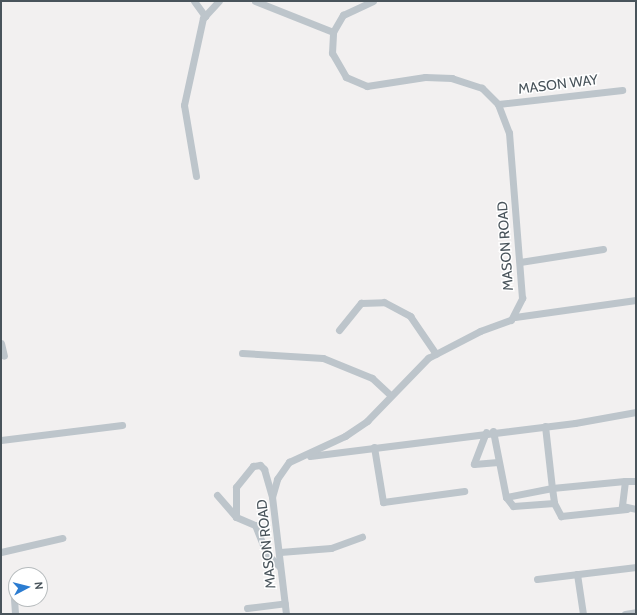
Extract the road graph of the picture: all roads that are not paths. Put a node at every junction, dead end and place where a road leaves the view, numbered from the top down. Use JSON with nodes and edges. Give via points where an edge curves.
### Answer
{"nodes":[{"id":1,"x":194,"y":1,"type":"edge"},
{"id":2,"x":219,"y":1,"type":"edge"},
{"id":3,"x":255,"y":1,"type":"edge"},
{"id":4,"x":373,"y":1,"type":"edge"},
{"id":5,"x":205,"y":16,"type":"junction"},
{"id":6,"x":333,"y":32,"type":"junction"},
{"id":7,"x":622,"y":90,"type":"dead end"},
{"id":8,"x":498,"y":104,"type":"junction"},
{"id":9,"x":196,"y":176,"type":"dead end"},
{"id":10,"x":603,"y":248,"type":"dead end"},
{"id":11,"x":520,"y":262,"type":"junction"},
{"id":12,"x":636,"y":300,"type":"edge"},
{"id":13,"x":515,"y":317,"type":"junction"},
{"id":14,"x":339,"y":330,"type":"dead end"},
{"id":15,"x":1,"y":343,"type":"edge"},
{"id":16,"x":242,"y":353,"type":"dead end"},
{"id":17,"x":436,"y":354,"type":"junction"},
{"id":18,"x":4,"y":356,"type":"dead end"},
{"id":19,"x":390,"y":395,"type":"junction"},
{"id":20,"x":636,"y":412,"type":"edge"},
{"id":21,"x":122,"y":424,"type":"dead end"},
{"id":22,"x":545,"y":426,"type":"junction"},
{"id":23,"x":489,"y":431,"type":"junction"},
{"id":24,"x":1,"y":440,"type":"edge"},
{"id":25,"x":374,"y":447,"type":"junction"},
{"id":26,"x":304,"y":457,"type":"junction"},
{"id":27,"x":498,"y":462,"type":"junction"},
{"id":28,"x":625,"y":481,"type":"junction"},
{"id":29,"x":636,"y":481,"type":"edge"},
{"id":30,"x":552,"y":488,"type":"junction"},
{"id":31,"x":464,"y":491,"type":"dead end"},
{"id":32,"x":217,"y":495,"type":"dead end"},
{"id":33,"x":272,"y":497,"type":"junction"},
{"id":34,"x":506,"y":497,"type":"junction"},
{"id":35,"x":554,"y":503,"type":"junction"},
{"id":36,"x":636,"y":508,"type":"edge"},
{"id":37,"x":627,"y":509,"type":"junction"},
{"id":38,"x":236,"y":517,"type":"junction"},
{"id":39,"x":362,"y":537,"type":"dead end"},
{"id":40,"x":62,"y":538,"type":"dead end"},
{"id":41,"x":1,"y":552,"type":"edge"},
{"id":42,"x":280,"y":552,"type":"junction"},
{"id":43,"x":280,"y":566,"type":"junction"},
{"id":44,"x":636,"y":567,"type":"edge"},
{"id":45,"x":577,"y":574,"type":"junction"},
{"id":46,"x":537,"y":579,"type":"dead end"},
{"id":47,"x":285,"y":603,"type":"junction"},
{"id":48,"x":247,"y":608,"type":"dead end"},
{"id":49,"x":636,"y":612,"type":"edge"},
{"id":50,"x":286,"y":614,"type":"edge"},
{"id":51,"x":583,"y":614,"type":"edge"},
{"id":52,"x":625,"y":614,"type":"edge"}],
"edges":[{"from":1,"to":5,"type":"street"},
{"from":2,"to":5,"type":"street"},
{"from":3,"to":6,"type":"street"},
{"from":4,"to":6,"type":"street","via":[[343,16]]},
{"from":5,"to":9,"type":"street","via":[[184,105]]},
{"from":6,"to":8,"type":"street","name":"MASON ROAD","via":[[332,53],[337,66],[354,82],[367,86],[425,77],[452,78],[482,88]]},
{"from":7,"to":8,"type":"street","name":"MASON WAY"},
{"from":8,"to":11,"type":"street","name":"MASON ROAD","via":[[509,133]]},
{"from":10,"to":11,"type":"street"},
{"from":11,"to":13,"type":"street","name":"MASON ROAD","via":[[522,298]]},
{"from":12,"to":13,"type":"street"},
{"from":13,"to":17,"type":"street","name":"MASON ROAD"},
{"from":14,"to":17,"type":"street","via":[[361,303],[384,302],[410,316]]},
{"from":15,"to":18,"type":"street"},
{"from":16,"to":19,"type":"street","via":[[323,358],[372,378]]},
{"from":17,"to":19,"type":"street","name":"MASON ROAD","via":[[414,369]]},
{"from":19,"to":26,"type":"street","name":"MASON ROAD","via":[[351,432]]},
{"from":20,"to":22,"type":"street"},
{"from":21,"to":24,"type":"street"},
{"from":22,"to":23,"type":"street"},
{"from":22,"to":30,"type":"street"},
{"from":23,"to":25,"type":"street"},
{"from":23,"to":27,"type":"street"},
{"from":23,"to":27,"type":"street","via":[[474,464]]},
{"from":25,"to":26,"type":"street"},
{"from":25,"to":31,"type":"street","via":[[383,502]]},
{"from":26,"to":33,"type":"street","name":"MASON ROAD","via":[[289,462],[277,479]]},
{"from":27,"to":34,"type":"street"},
{"from":28,"to":29,"type":"street"},
{"from":28,"to":30,"type":"street"},
{"from":28,"to":37,"type":"street","via":[[622,506]]},
{"from":30,"to":34,"type":"street"},
{"from":30,"to":35,"type":"street"},
{"from":32,"to":38,"type":"street"},
{"from":33,"to":38,"type":"street","via":[[264,469],[260,465],[253,466],[236,487]]},
{"from":33,"to":42,"type":"street","name":"MASON ROAD"},
{"from":34,"to":35,"type":"street","via":[[513,506]]},
{"from":35,"to":37,"type":"street","via":[[561,516]]},
{"from":36,"to":37,"type":"street"},
{"from":38,"to":43,"type":"street","via":[[255,525],[267,554]]},
{"from":39,"to":42,"type":"street","via":[[342,546]]},
{"from":40,"to":41,"type":"street"},
{"from":42,"to":43,"type":"street","name":"MASON ROAD"},
{"from":43,"to":47,"type":"street","name":"MASON ROAD"},
{"from":44,"to":45,"type":"street"},
{"from":45,"to":46,"type":"street"},
{"from":45,"to":51,"type":"street"},
{"from":47,"to":48,"type":"street"},
{"from":47,"to":50,"type":"street","name":"MASON ROAD"},
{"from":49,"to":52,"type":"street"}]}
